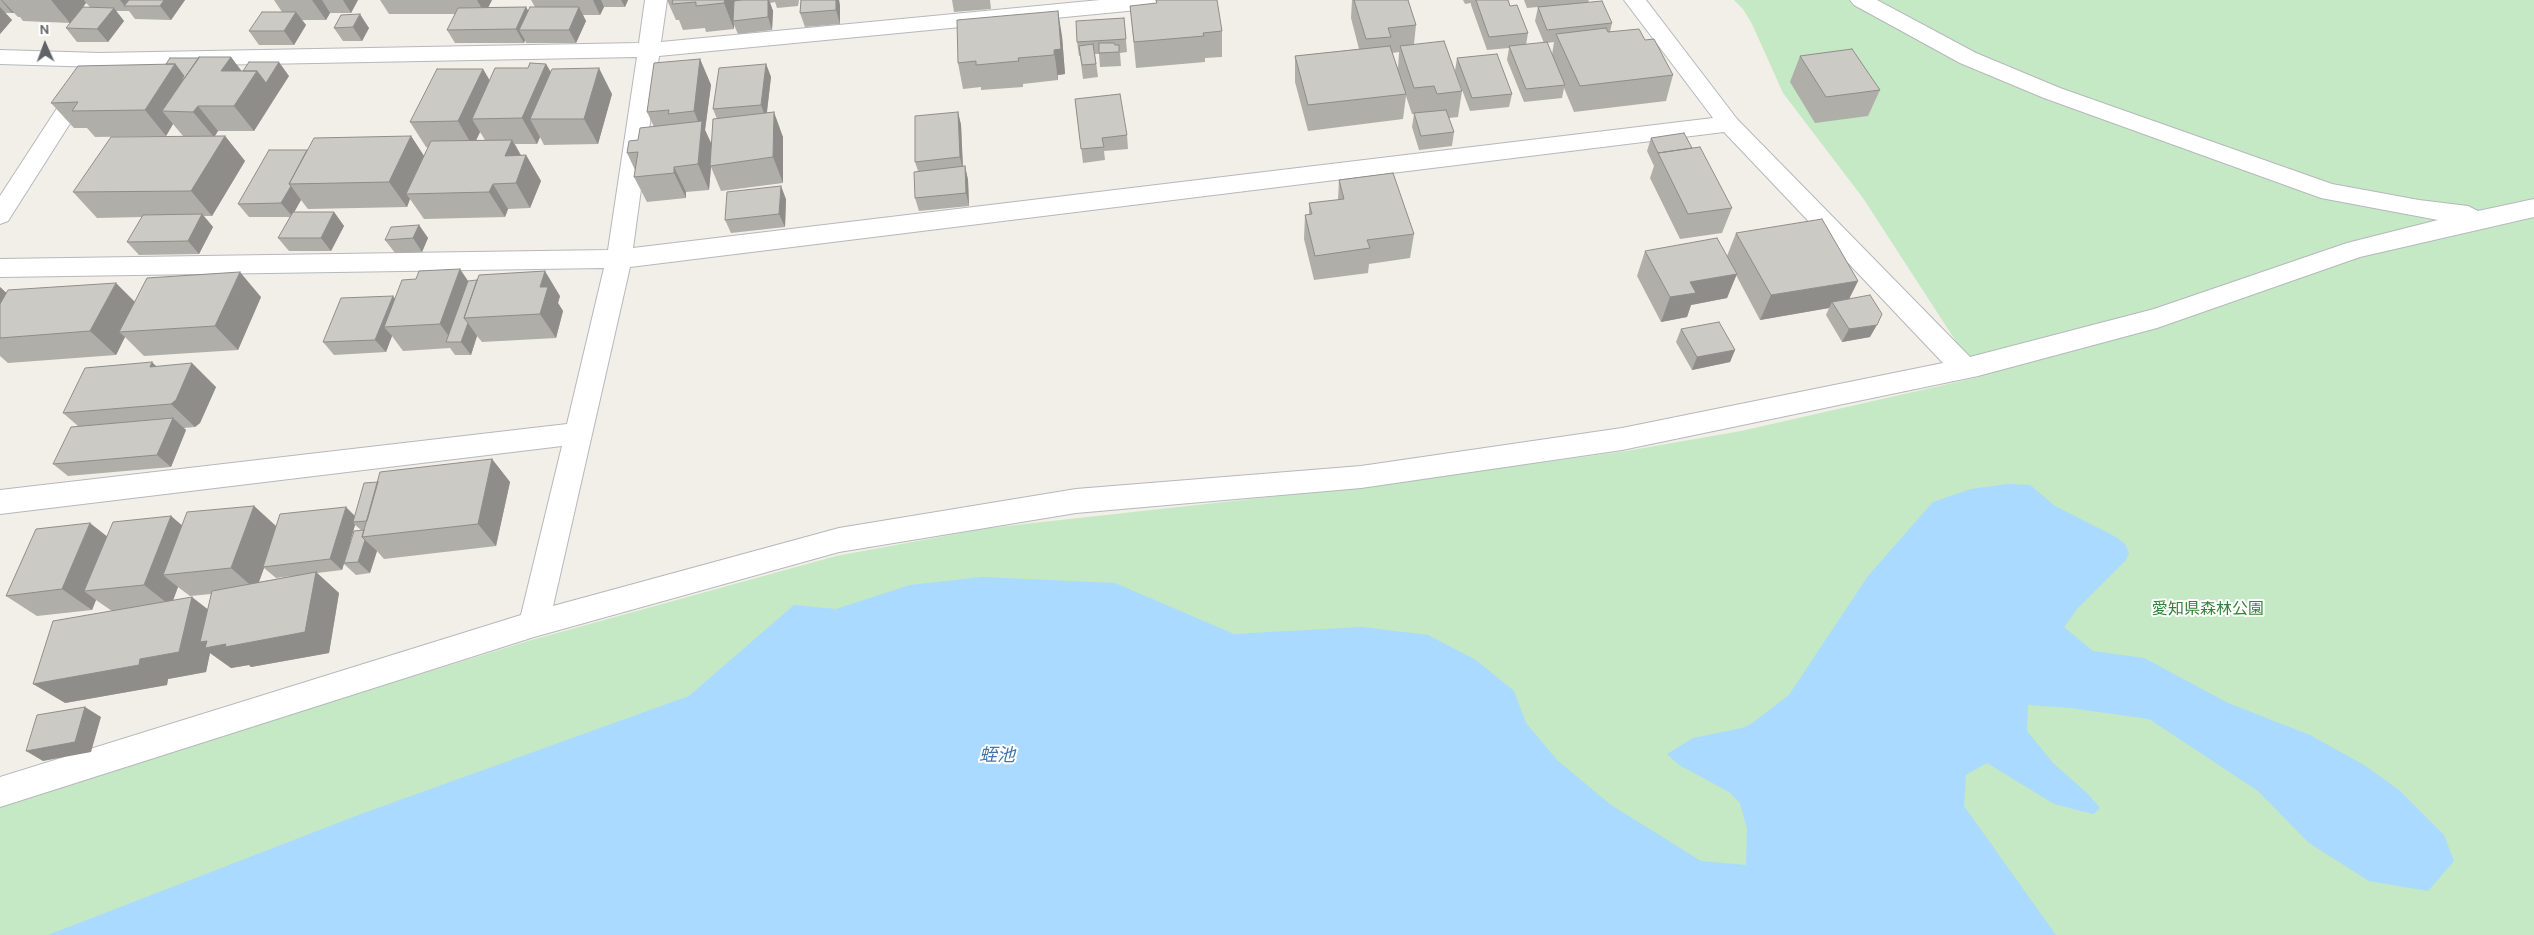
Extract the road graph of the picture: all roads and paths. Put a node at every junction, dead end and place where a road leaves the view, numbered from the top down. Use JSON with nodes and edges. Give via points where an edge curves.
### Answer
{"nodes":[{"id":1,"x":656,"y":0,"type":"edge"},
{"id":2,"x":1169,"y":0,"type":"edge"},
{"id":3,"x":1635,"y":0,"type":"edge"},
{"id":4,"x":1861,"y":0,"type":"edge"},
{"id":5,"x":649,"y":50,"type":"junction"},
{"id":6,"x":0,"y":57,"type":"edge"},
{"id":7,"x":100,"y":60,"type":"junction"},
{"id":8,"x":1729,"y":124,"type":"junction"},
{"id":9,"x":2534,"y":208,"type":"edge"},
{"id":10,"x":0,"y":215,"type":"edge"},
{"id":11,"x":2489,"y":217,"type":"junction"},
{"id":12,"x":619,"y":258,"type":"junction"},
{"id":13,"x":0,"y":268,"type":"edge"},
{"id":14,"x":1965,"y":369,"type":"junction"},
{"id":15,"x":579,"y":433,"type":"junction"},
{"id":16,"x":0,"y":502,"type":"edge"},
{"id":17,"x":534,"y":624,"type":"junction"},
{"id":18,"x":0,"y":792,"type":"edge"}],
"edges":[{"from":1,"to":5,"type":"street"},
{"from":2,"to":5,"type":"street"},
{"from":3,"to":8,"type":"street"},
{"from":4,"to":11,"type":"street","via":[[1968,58],[2052,93],[2329,192],[2419,209]]},
{"from":5,"to":7,"type":"street"},
{"from":5,"to":12,"type":"street"},
{"from":6,"to":7,"type":"street"},
{"from":7,"to":10,"type":"street"},
{"from":8,"to":12,"type":"street"},
{"from":8,"to":14,"type":"street"},
{"from":9,"to":11,"type":"street"},
{"from":11,"to":14,"type":"street","via":[[2356,249],[2157,318]]},
{"from":12,"to":13,"type":"street"},
{"from":12,"to":15,"type":"street"},
{"from":14,"to":17,"type":"street","via":[[1622,439],[1361,477],[1076,501],[839,540]]},
{"from":15,"to":16,"type":"street"},
{"from":15,"to":17,"type":"street"},
{"from":17,"to":18,"type":"street"}]}
